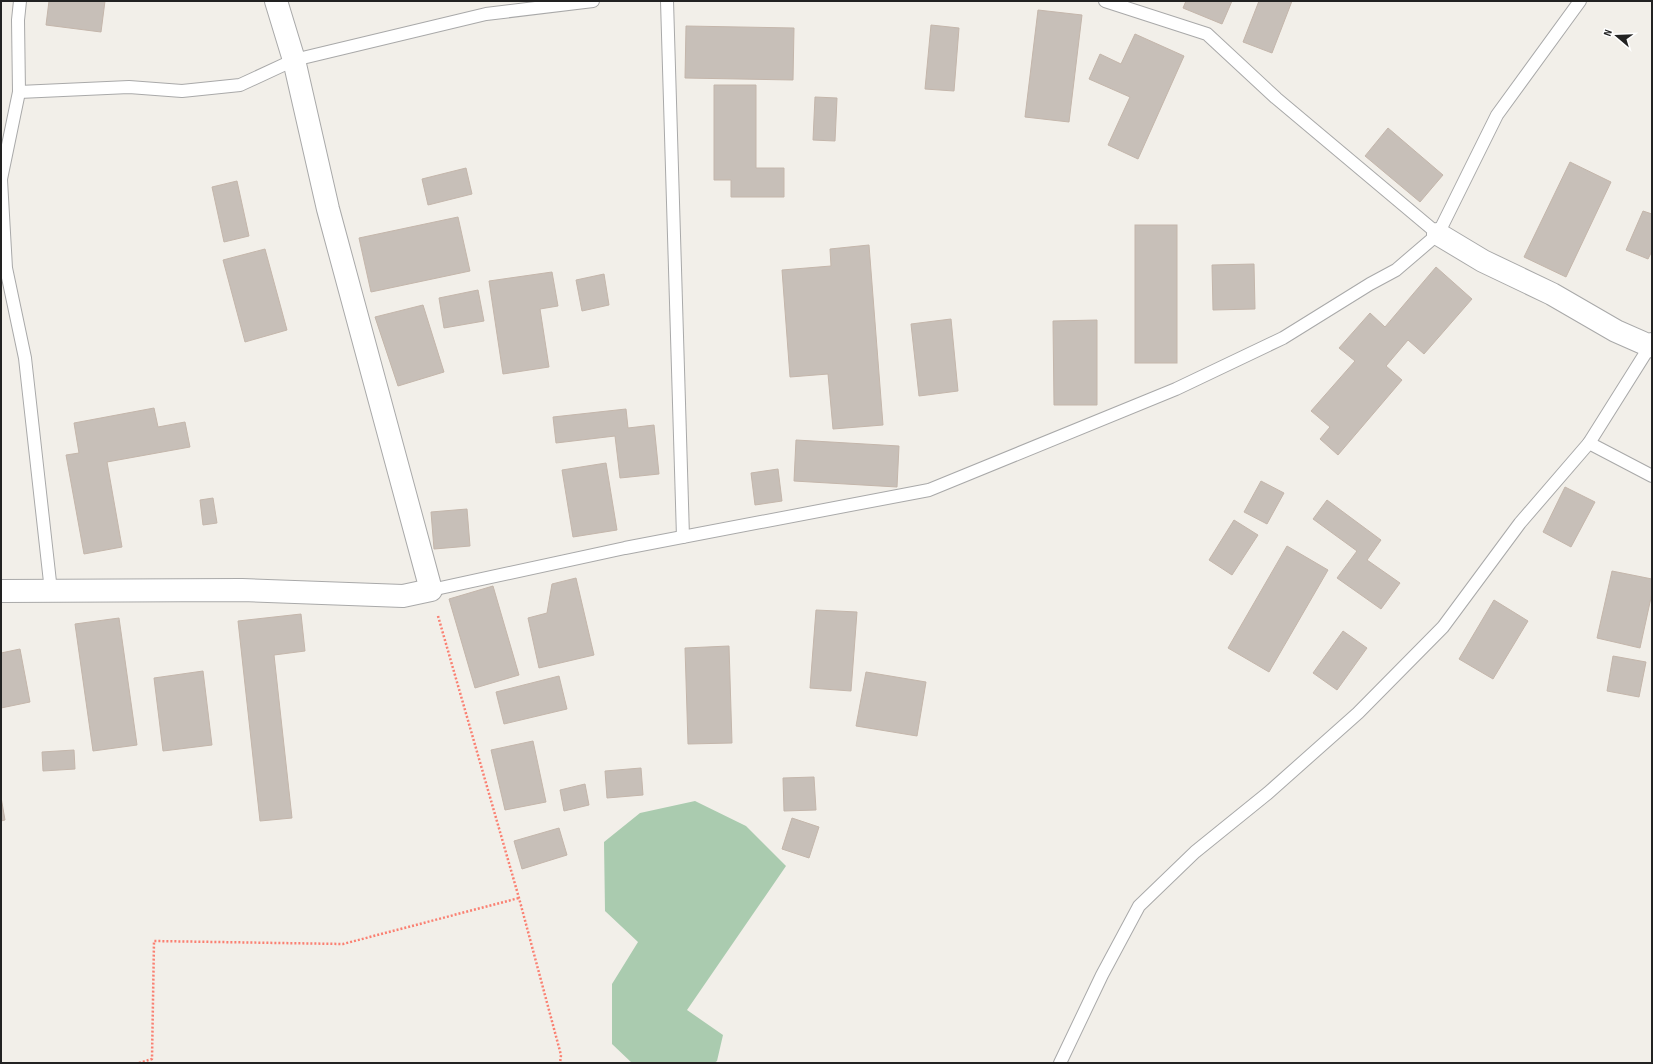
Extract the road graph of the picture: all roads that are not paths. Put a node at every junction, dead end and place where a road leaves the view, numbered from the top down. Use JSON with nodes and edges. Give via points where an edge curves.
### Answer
{"nodes":[{"id":1,"x":20,"y":1,"type":"edge"},
{"id":2,"x":276,"y":1,"type":"edge"},
{"id":3,"x":593,"y":1,"type":"edge"},
{"id":4,"x":667,"y":1,"type":"edge"},
{"id":5,"x":1105,"y":1,"type":"edge"},
{"id":6,"x":1580,"y":1,"type":"edge"},
{"id":7,"x":294,"y":60,"type":"junction"},
{"id":8,"x":19,"y":92,"type":"junction"},
{"id":9,"x":1,"y":179,"type":"edge"},
{"id":10,"x":1438,"y":234,"type":"junction"},
{"id":11,"x":1651,"y":345,"type":"edge"},
{"id":12,"x":1589,"y":443,"type":"junction"},
{"id":13,"x":1652,"y":476,"type":"edge"},
{"id":14,"x":683,"y":537,"type":"junction"},
{"id":15,"x":431,"y":590,"type":"junction"},
{"id":16,"x":1,"y":591,"type":"edge"},
{"id":17,"x":51,"y":591,"type":"junction"},
{"id":18,"x":1060,"y":1063,"type":"edge"}],
"edges":[{"from":1,"to":8,"type":"lane"},
{"from":2,"to":7,"type":"street"},
{"from":3,"to":7,"type":"lane","via":[[486,14]]},
{"from":4,"to":14,"type":"lane"},
{"from":5,"to":10,"type":"lane","via":[[1207,34],[1276,98]]},
{"from":6,"to":10,"type":"lane","via":[[1497,116]]},
{"from":7,"to":8,"type":"lane","via":[[240,85],[182,92],[129,87]]},
{"from":7,"to":15,"type":"street","via":[[328,209]]},
{"from":8,"to":9,"type":"lane"},
{"from":9,"to":17,"type":"lane","via":[[6,268],[25,358]]},
{"from":10,"to":11,"type":"street","via":[[1483,261],[1552,294],[1616,331]]},
{"from":10,"to":14,"type":"lane","via":[[1396,270],[1283,338],[1176,389],[928,490]]},
{"from":11,"to":12,"type":"lane"},
{"from":12,"to":13,"type":"lane"},
{"from":12,"to":18,"type":"lane","via":[[1520,523],[1442,627],[1358,713],[1268,793],[1195,852],[1139,906],[1102,975]]},
{"from":14,"to":15,"type":"lane"},
{"from":15,"to":17,"type":"street","via":[[403,596],[242,590]]},
{"from":16,"to":17,"type":"street"}]}
